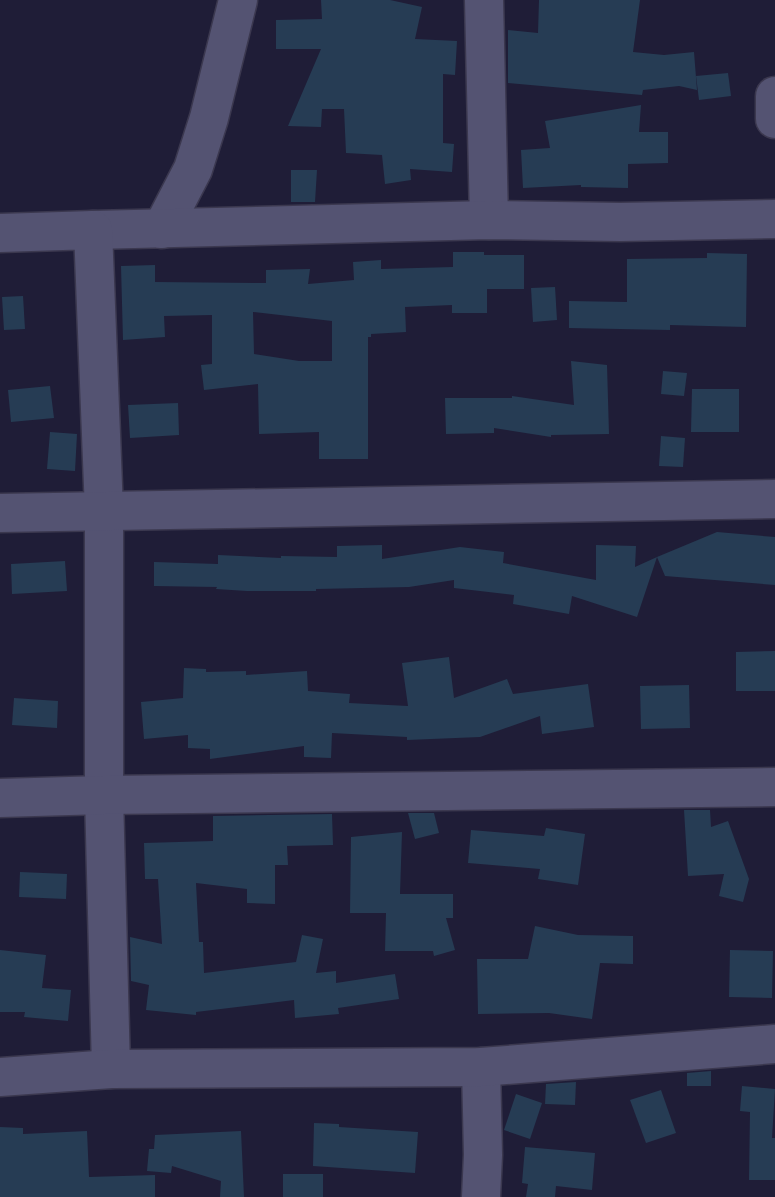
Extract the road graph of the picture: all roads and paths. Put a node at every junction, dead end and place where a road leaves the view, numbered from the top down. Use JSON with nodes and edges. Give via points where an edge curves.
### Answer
{"nodes":[{"id":1,"x":238,"y":0,"type":"edge"},
{"id":2,"x":484,"y":0,"type":"edge"},
{"id":3,"x":775,"y":96,"type":"edge"},
{"id":4,"x":775,"y":119,"type":"edge"},
{"id":5,"x":775,"y":219,"type":"edge"},
{"id":6,"x":489,"y":220,"type":"junction"},
{"id":7,"x":162,"y":229,"type":"junction"},
{"id":8,"x":93,"y":230,"type":"junction"},
{"id":9,"x":0,"y":233,"type":"edge"},
{"id":10,"x":775,"y":499,"type":"edge"},
{"id":11,"x":104,"y":511,"type":"junction"},
{"id":12,"x":0,"y":513,"type":"edge"},
{"id":13,"x":775,"y":787,"type":"edge"},
{"id":14,"x":104,"y":795,"type":"junction"},
{"id":15,"x":0,"y":798,"type":"edge"},
{"id":16,"x":775,"y":1044,"type":"edge"},
{"id":17,"x":481,"y":1067,"type":"junction"},
{"id":18,"x":111,"y":1069,"type":"junction"},
{"id":19,"x":0,"y":1077,"type":"edge"},
{"id":20,"x":481,"y":1197,"type":"edge"}],
"edges":[{"from":1,"to":7,"type":"street","via":[[193,169]]},
{"from":2,"to":6,"type":"street"},
{"from":3,"to":4,"type":"street"},
{"from":5,"to":6,"type":"street"},
{"from":6,"to":7,"type":"street"},
{"from":7,"to":8,"type":"street"},
{"from":8,"to":9,"type":"street"},
{"from":8,"to":11,"type":"street"},
{"from":10,"to":11,"type":"street"},
{"from":11,"to":12,"type":"street"},
{"from":11,"to":14,"type":"street"},
{"from":13,"to":14,"type":"street"},
{"from":14,"to":15,"type":"street"},
{"from":14,"to":18,"type":"street"},
{"from":16,"to":17,"type":"street"},
{"from":17,"to":18,"type":"street"},
{"from":17,"to":20,"type":"street"},
{"from":18,"to":19,"type":"street"}]}
